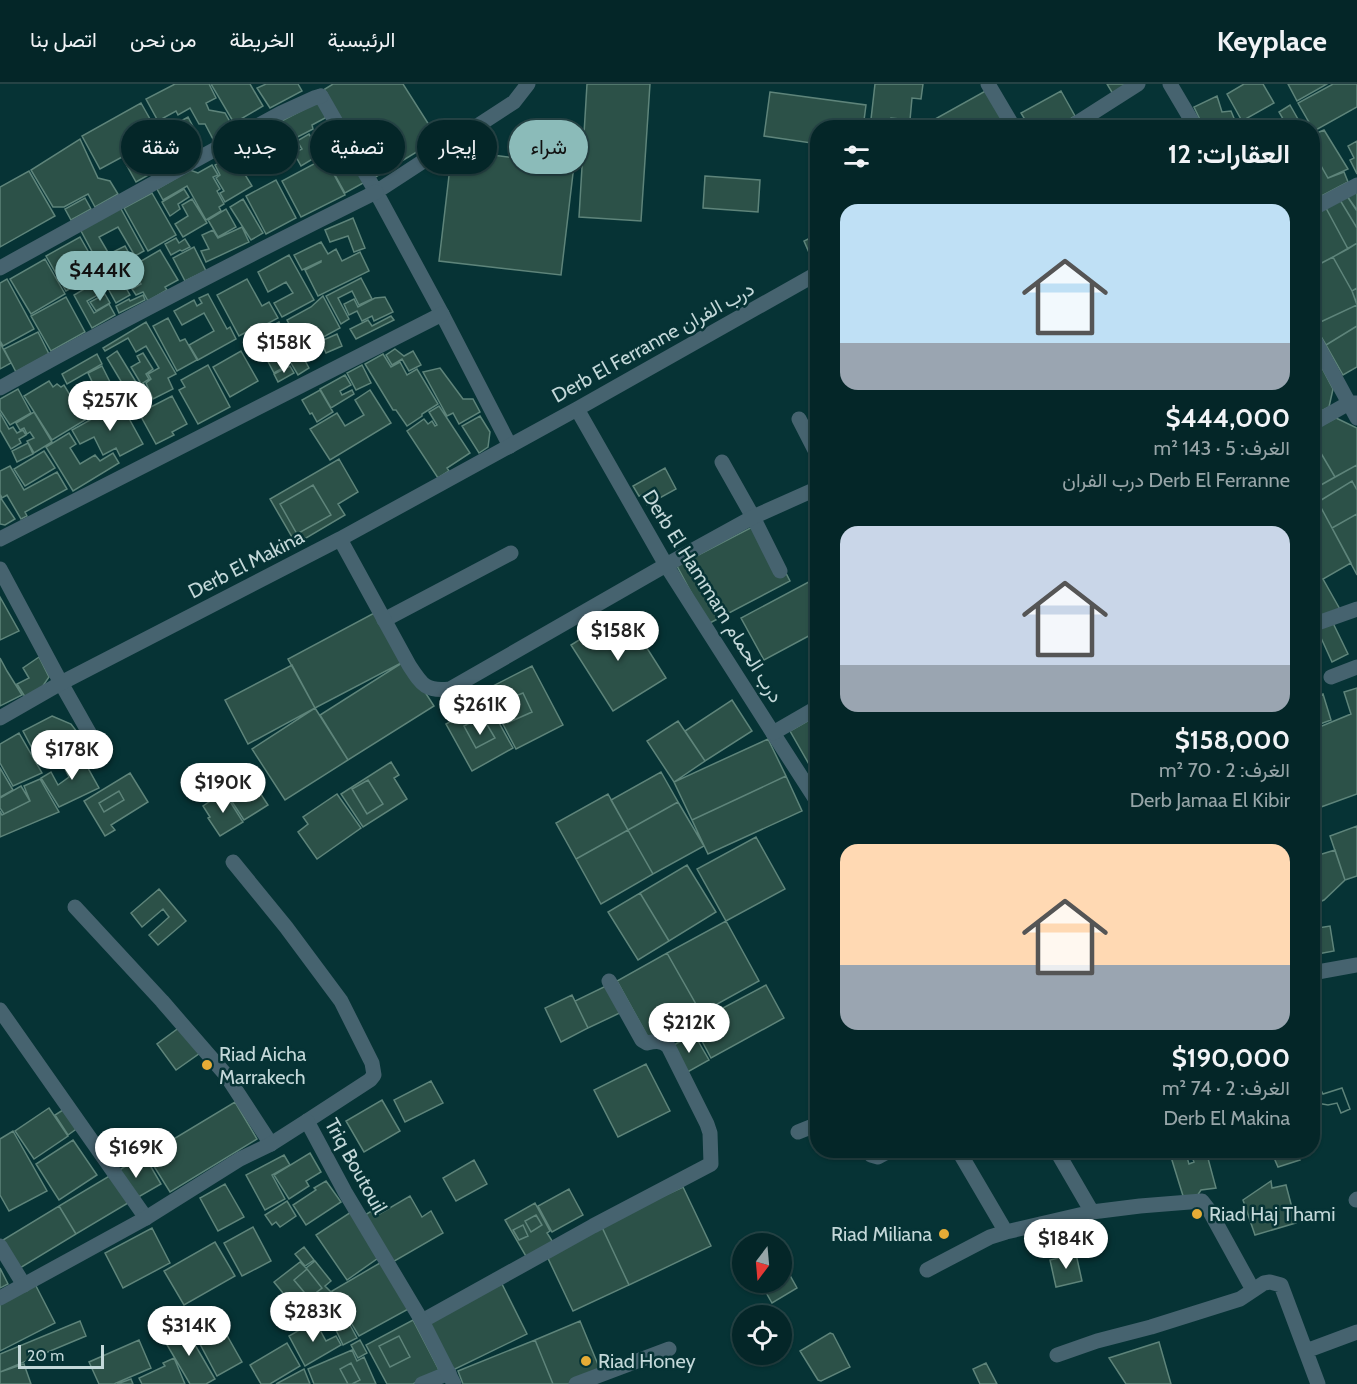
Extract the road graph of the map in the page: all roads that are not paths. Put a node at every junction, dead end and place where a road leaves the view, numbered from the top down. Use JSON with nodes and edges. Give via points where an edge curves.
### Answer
{"nodes":[{"id":1,"x":528,"y":84,"type":"edge"},
{"id":2,"x":987,"y":84,"type":"edge"},
{"id":3,"x":1138,"y":84,"type":"edge"},
{"id":4,"x":1170,"y":84,"type":"edge"},
{"id":5,"x":1009,"y":120,"type":"edge"},
{"id":6,"x":1082,"y":120,"type":"edge"},
{"id":7,"x":1191,"y":120,"type":"edge"},
{"id":8,"x":1357,"y":184,"type":"edge"},
{"id":9,"x":376,"y":192,"type":"junction"},
{"id":10,"x":1320,"y":205,"type":"edge"},
{"id":11,"x":0,"y":268,"type":"edge"},
{"id":12,"x":810,"y":278,"type":"edge"},
{"id":13,"x":442,"y":314,"type":"junction"},
{"id":14,"x":1320,"y":348,"type":"edge"},
{"id":15,"x":0,"y":388,"type":"edge"},
{"id":16,"x":1353,"y":403,"type":"edge"},
{"id":17,"x":577,"y":409,"type":"junction"},
{"id":18,"x":1357,"y":418,"type":"edge"},
{"id":19,"x":799,"y":419,"type":"dead end"},
{"id":20,"x":1320,"y":420,"type":"edge"},
{"id":21,"x":810,"y":440,"type":"edge"},
{"id":22,"x":510,"y":446,"type":"junction"},
{"id":23,"x":722,"y":462,"type":"dead end"},
{"id":24,"x":810,"y":492,"type":"edge"},
{"id":25,"x":753,"y":517,"type":"junction"},
{"id":26,"x":0,"y":539,"type":"edge"},
{"id":27,"x":340,"y":539,"type":"junction"},
{"id":28,"x":511,"y":552,"type":"dead end"},
{"id":29,"x":666,"y":565,"type":"junction"},
{"id":30,"x":0,"y":569,"type":"edge"},
{"id":31,"x":780,"y":571,"type":"dead end"},
{"id":32,"x":1357,"y":609,"type":"edge"},
{"id":33,"x":384,"y":620,"type":"junction"},
{"id":34,"x":1320,"y":622,"type":"edge"},
{"id":35,"x":1357,"y":667,"type":"edge"},
{"id":36,"x":1331,"y":677,"type":"dead end"},
{"id":37,"x":61,"y":683,"type":"junction"},
{"id":38,"x":810,"y":712,"type":"edge"},
{"id":39,"x":0,"y":718,"type":"edge"},
{"id":40,"x":773,"y":733,"type":"junction"},
{"id":41,"x":100,"y":752,"type":"dead end"},
{"id":42,"x":810,"y":791,"type":"edge"},
{"id":43,"x":233,"y":862,"type":"dead end"},
{"id":44,"x":75,"y":907,"type":"dead end"},
{"id":45,"x":1357,"y":965,"type":"edge"},
{"id":46,"x":1320,"y":972,"type":"edge"},
{"id":47,"x":609,"y":981,"type":"dead end"},
{"id":48,"x":0,"y":1010,"type":"edge"},
{"id":49,"x":307,"y":1121,"type":"junction"},
{"id":50,"x":810,"y":1127,"type":"edge"},
{"id":51,"x":798,"y":1132,"type":"dead end"},
{"id":52,"x":271,"y":1144,"type":"junction"},
{"id":53,"x":963,"y":1158,"type":"edge"},
{"id":54,"x":1061,"y":1158,"type":"edge"},
{"id":55,"x":1092,"y":1212,"type":"junction"},
{"id":56,"x":146,"y":1218,"type":"junction"},
{"id":57,"x":1006,"y":1232,"type":"junction"},
{"id":58,"x":0,"y":1246,"type":"edge"},
{"id":59,"x":927,"y":1270,"type":"dead end"},
{"id":60,"x":24,"y":1285,"type":"junction"},
{"id":61,"x":1252,"y":1290,"type":"junction"},
{"id":62,"x":0,"y":1298,"type":"edge"},
{"id":63,"x":422,"y":1321,"type":"junction"},
{"id":64,"x":1357,"y":1332,"type":"edge"},
{"id":65,"x":669,"y":1349,"type":"dead end"},
{"id":66,"x":1306,"y":1351,"type":"junction"},
{"id":67,"x":1057,"y":1354,"type":"dead end"},
{"id":68,"x":452,"y":1379,"type":"edge"},
{"id":69,"x":422,"y":1384,"type":"edge"},
{"id":70,"x":576,"y":1384,"type":"edge"},
{"id":71,"x":1318,"y":1384,"type":"edge"}],
"edges":[{"from":1,"to":9,"type":"street","via":[[514,102]]},
{"from":2,"to":5,"type":"street"},
{"from":3,"to":6,"type":"street"},
{"from":4,"to":7,"type":"street"},
{"from":8,"to":10,"type":"street"},
{"from":9,"to":11,"type":"street","via":[[321,96],[281,113]]},
{"from":9,"to":13,"type":"street"},
{"from":9,"to":15,"type":"street"},
{"from":12,"to":17,"type":"street","name":"Derb El Ferranne درب الفران"},
{"from":13,"to":22,"type":"street"},
{"from":13,"to":26,"type":"street"},
{"from":14,"to":16,"type":"street"},
{"from":16,"to":18,"type":"street"},
{"from":16,"to":20,"type":"street"},
{"from":17,"to":22,"type":"street","name":"Derb El Ferranne درب الفران"},
{"from":17,"to":29,"type":"street","name":"Derb El Hammam درب الحمام"},
{"from":19,"to":21,"type":"street"},
{"from":22,"to":27,"type":"street","name":"Derb El Makina"},
{"from":23,"to":25,"type":"street"},
{"from":24,"to":25,"type":"street"},
{"from":25,"to":29,"type":"street"},
{"from":25,"to":31,"type":"street"},
{"from":27,"to":33,"type":"street"},
{"from":27,"to":37,"type":"street","name":"Derb El Makina"},
{"from":28,"to":33,"type":"street"},
{"from":29,"to":33,"type":"street","via":[[450,689],[436,691],[420,682]]},
{"from":29,"to":40,"type":"street","name":"Derb El Hammam درب الحمام"},
{"from":30,"to":37,"type":"street"},
{"from":32,"to":34,"type":"street"},
{"from":35,"to":36,"type":"street"},
{"from":37,"to":39,"type":"street","name":"Derb El Makina"},
{"from":37,"to":41,"type":"street"},
{"from":38,"to":40,"type":"street"},
{"from":40,"to":42,"type":"street","name":"Derb El Hammam درب الحمام"},
{"from":43,"to":49,"type":"street","via":[[341,1001],[374,1070],[370,1080]]},
{"from":44,"to":52,"type":"street","via":[[226,1075]]},
{"from":45,"to":46,"type":"street"},
{"from":47,"to":63,"type":"street","via":[[642,1040],[668,1046],[710,1133],[711,1164]]},
{"from":48,"to":56,"type":"street"},
{"from":49,"to":52,"type":"street","name":"Triq Boutouil"},
{"from":49,"to":63,"type":"street","name":"Triq Boutouil"},
{"from":50,"to":51,"type":"street"},
{"from":52,"to":56,"type":"street","name":"Triq Boutouil"},
{"from":53,"to":57,"type":"street"},
{"from":54,"to":55,"type":"street"},
{"from":55,"to":57,"type":"street"},
{"from":55,"to":61,"type":"street","via":[[1202,1201]]},
{"from":56,"to":60,"type":"street","name":"Triq Boutouil"},
{"from":57,"to":59,"type":"street"},
{"from":58,"to":60,"type":"street"},
{"from":60,"to":62,"type":"street","name":"Triq Boutouil"},
{"from":61,"to":66,"type":"street","via":[[1264,1283],[1281,1285]]},
{"from":61,"to":67,"type":"street","via":[[1240,1299]]},
{"from":63,"to":68,"type":"street","name":"Triq Boutouil"},
{"from":64,"to":66,"type":"street"},
{"from":65,"to":70,"type":"street"},
{"from":66,"to":71,"type":"street"},
{"from":68,"to":69,"type":"street"}]}
